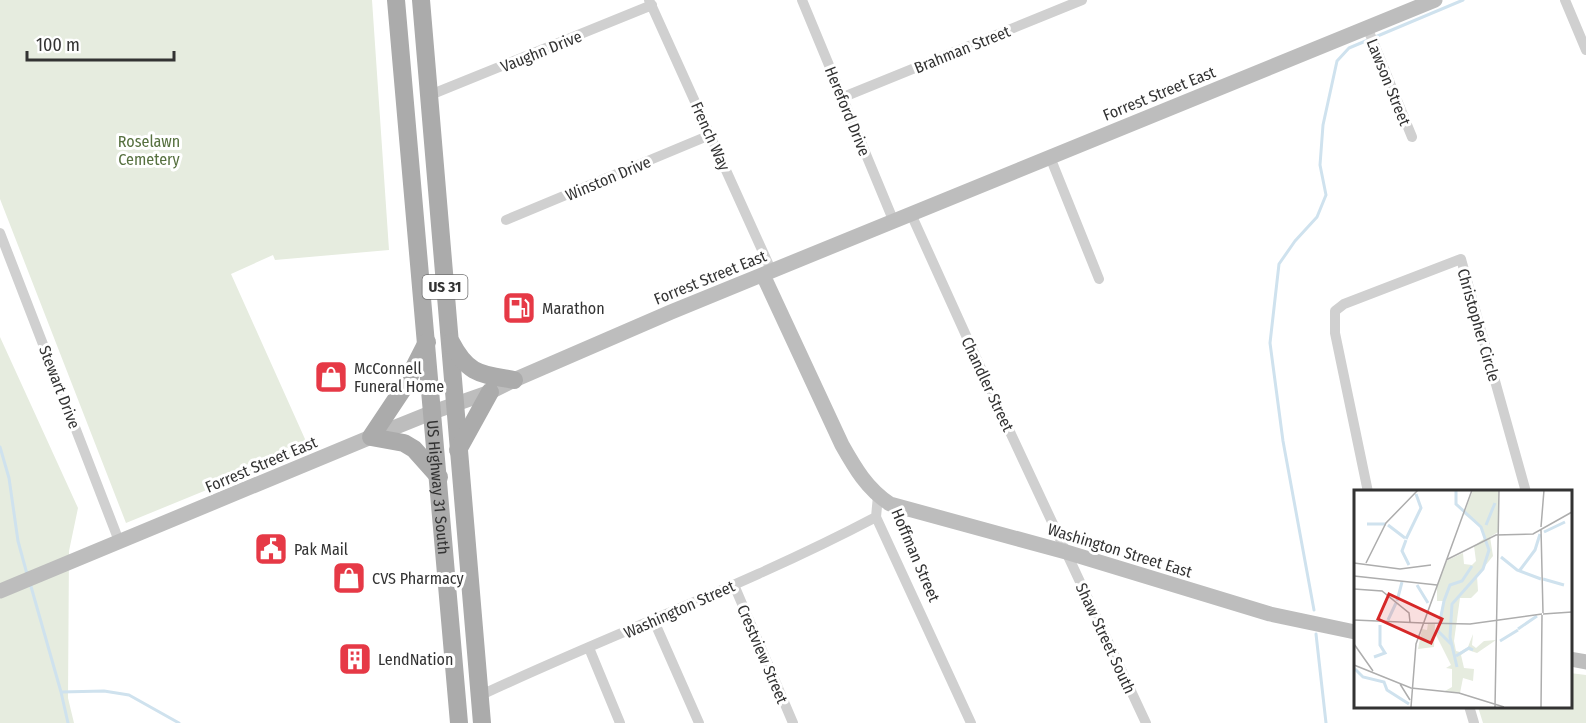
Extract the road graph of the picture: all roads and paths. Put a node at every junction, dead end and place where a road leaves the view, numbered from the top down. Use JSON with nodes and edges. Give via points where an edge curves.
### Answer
{"nodes":[{"id":1,"x":396,"y":0,"type":"edge"},
{"id":2,"x":421,"y":0,"type":"edge"},
{"id":3,"x":802,"y":0,"type":"edge"},
{"id":4,"x":1082,"y":0,"type":"edge"},
{"id":5,"x":1435,"y":0,"type":"edge"},
{"id":6,"x":1565,"y":0,"type":"edge"},
{"id":7,"x":650,"y":3,"type":"edge"},
{"id":8,"x":1367,"y":27,"type":"junction"},
{"id":9,"x":1586,"y":50,"type":"edge"},
{"id":10,"x":430,"y":95,"type":"junction"},
{"id":11,"x":842,"y":98,"type":"junction"},
{"id":12,"x":710,"y":135,"type":"junction"},
{"id":13,"x":1412,"y":137,"type":"dead end"},
{"id":14,"x":1050,"y":158,"type":"junction"},
{"id":15,"x":911,"y":214,"type":"junction"},
{"id":16,"x":506,"y":220,"type":"dead end"},
{"id":17,"x":894,"y":222,"type":"junction"},
{"id":18,"x":0,"y":233,"type":"edge"},
{"id":19,"x":768,"y":273,"type":"junction"},
{"id":20,"x":1100,"y":279,"type":"dead end"},
{"id":21,"x":450,"y":340,"type":"junction"},
{"id":22,"x":427,"y":342,"type":"junction"},
{"id":23,"x":514,"y":380,"type":"junction"},
{"id":24,"x":490,"y":392,"type":"junction"},
{"id":25,"x":454,"y":405,"type":"junction"},
{"id":26,"x":433,"y":412,"type":"junction"},
{"id":27,"x":371,"y":437,"type":"junction"},
{"id":28,"x":458,"y":450,"type":"junction"},
{"id":29,"x":439,"y":477,"type":"junction"},
{"id":30,"x":1368,"y":490,"type":"edge"},
{"id":31,"x":1525,"y":490,"type":"edge"},
{"id":32,"x":878,"y":496,"type":"junction"},
{"id":33,"x":876,"y":517,"type":"junction"},
{"id":34,"x":119,"y":541,"type":"junction"},
{"id":35,"x":1066,"y":552,"type":"junction"},
{"id":36,"x":734,"y":585,"type":"junction"},
{"id":37,"x":0,"y":591,"type":"edge"},
{"id":38,"x":654,"y":621,"type":"junction"},
{"id":39,"x":1354,"y":632,"type":"edge"},
{"id":40,"x":589,"y":648,"type":"junction"},
{"id":41,"x":1571,"y":659,"type":"edge"},
{"id":42,"x":1586,"y":662,"type":"edge"},
{"id":43,"x":479,"y":696,"type":"junction"},
{"id":44,"x":1470,"y":708,"type":"edge"},
{"id":45,"x":459,"y":723,"type":"edge"},
{"id":46,"x":482,"y":723,"type":"edge"},
{"id":47,"x":620,"y":723,"type":"edge"},
{"id":48,"x":699,"y":723,"type":"edge"},
{"id":49,"x":793,"y":723,"type":"edge"},
{"id":50,"x":972,"y":723,"type":"edge"},
{"id":51,"x":1146,"y":723,"type":"edge"},
{"id":52,"x":1474,"y":723,"type":"edge"}],
"edges":[{"from":1,"to":22,"type":"main road","name":"US Highway 31 South","number":"US 31"},
{"from":2,"to":10,"type":"main road","name":"US Highway 31 South","number":"US 31"},
{"from":3,"to":11,"type":"street","name":"Hereford Drive"},
{"from":4,"to":11,"type":"street","name":"Brahman Street"},
{"from":5,"to":8,"type":"street","name":"Forrest Street East"},
{"from":6,"to":9,"type":"street"},
{"from":7,"to":10,"type":"street","name":"Vaughn Drive"},
{"from":7,"to":12,"type":"street","name":"French Way"},
{"from":8,"to":13,"type":"street","name":"Lawson Street"},
{"from":8,"to":14,"type":"street","name":"Forrest Street East"},
{"from":10,"to":21,"type":"main road","name":"US Highway 31 South","number":"US 31"},
{"from":11,"to":17,"type":"street","name":"Hereford Drive"},
{"from":12,"to":16,"type":"street","name":"Winston Drive"},
{"from":12,"to":19,"type":"street","name":"French Way"},
{"from":14,"to":15,"type":"street","name":"Forrest Street East"},
{"from":14,"to":20,"type":"street"},
{"from":15,"to":17,"type":"street","name":"Forrest Street East"},
{"from":15,"to":35,"type":"street","name":"Chandler Street"},
{"from":17,"to":19,"type":"street","name":"Forrest Street East"},
{"from":18,"to":34,"type":"street","name":"Stewart Drive"},
{"from":19,"to":23,"type":"street","name":"Forrest Street East"},
{"from":19,"to":32,"type":"street","name":"Hoffman Street","via":[[842,445],[856,471]]},
{"from":21,"to":23,"type":"main road","via":[[469,368]]},
{"from":21,"to":25,"type":"main road","name":"US Highway 31 South","number":"US 31"},
{"from":22,"to":26,"type":"main road","name":"US Highway 31 South","number":"US 31"},
{"from":22,"to":27,"type":"main road","via":[[403,389]]},
{"from":23,"to":24,"type":"street","name":"Forrest Street East"},
{"from":24,"to":25,"type":"street","name":"Forrest Street East"},
{"from":24,"to":28,"type":"main road"},
{"from":25,"to":26,"type":"street","name":"Forrest Street East"},
{"from":25,"to":28,"type":"main road","name":"US Highway 31 South","number":"US 31"},
{"from":26,"to":27,"type":"street","name":"Forrest Street East"},
{"from":26,"to":29,"type":"main road","name":"US Highway 31 South","number":"US 31"},
{"from":27,"to":29,"type":"main road","via":[[404,443]]},
{"from":27,"to":34,"type":"street","name":"Forrest Street East"},
{"from":28,"to":43,"type":"main road","name":"US Highway 31 South","number":"US 31"},
{"from":29,"to":45,"type":"main road","name":"US Highway 31 South","number":"US 31"},
{"from":30,"to":31,"type":"street","name":"Christopher Circle","via":[[1335,333],[1335,311],[1344,304],[1461,259]]},
{"from":32,"to":33,"type":"street","name":"Hoffman Street"},
{"from":32,"to":35,"type":"street","name":"Washington Street East","via":[[890,504]]},
{"from":33,"to":36,"type":"street","name":"Washington Street"},
{"from":33,"to":50,"type":"street","name":"Hoffman Street"},
{"from":34,"to":37,"type":"street","name":"Forrest Street East"},
{"from":35,"to":39,"type":"street","name":"Washington Street East","via":[[1270,614]]},
{"from":35,"to":51,"type":"street","name":"Shaw Street South"},
{"from":36,"to":38,"type":"street","name":"Washington Street"},
{"from":36,"to":49,"type":"street","name":"Crestview Street"},
{"from":38,"to":40,"type":"street","name":"Washington Street"},
{"from":38,"to":48,"type":"street"},
{"from":40,"to":43,"type":"street","name":"Washington Street"},
{"from":40,"to":47,"type":"street"},
{"from":41,"to":42,"type":"street"},
{"from":43,"to":46,"type":"main road","name":"US Highway 31 South","number":"US 31"},
{"from":44,"to":52,"type":"street"}]}
